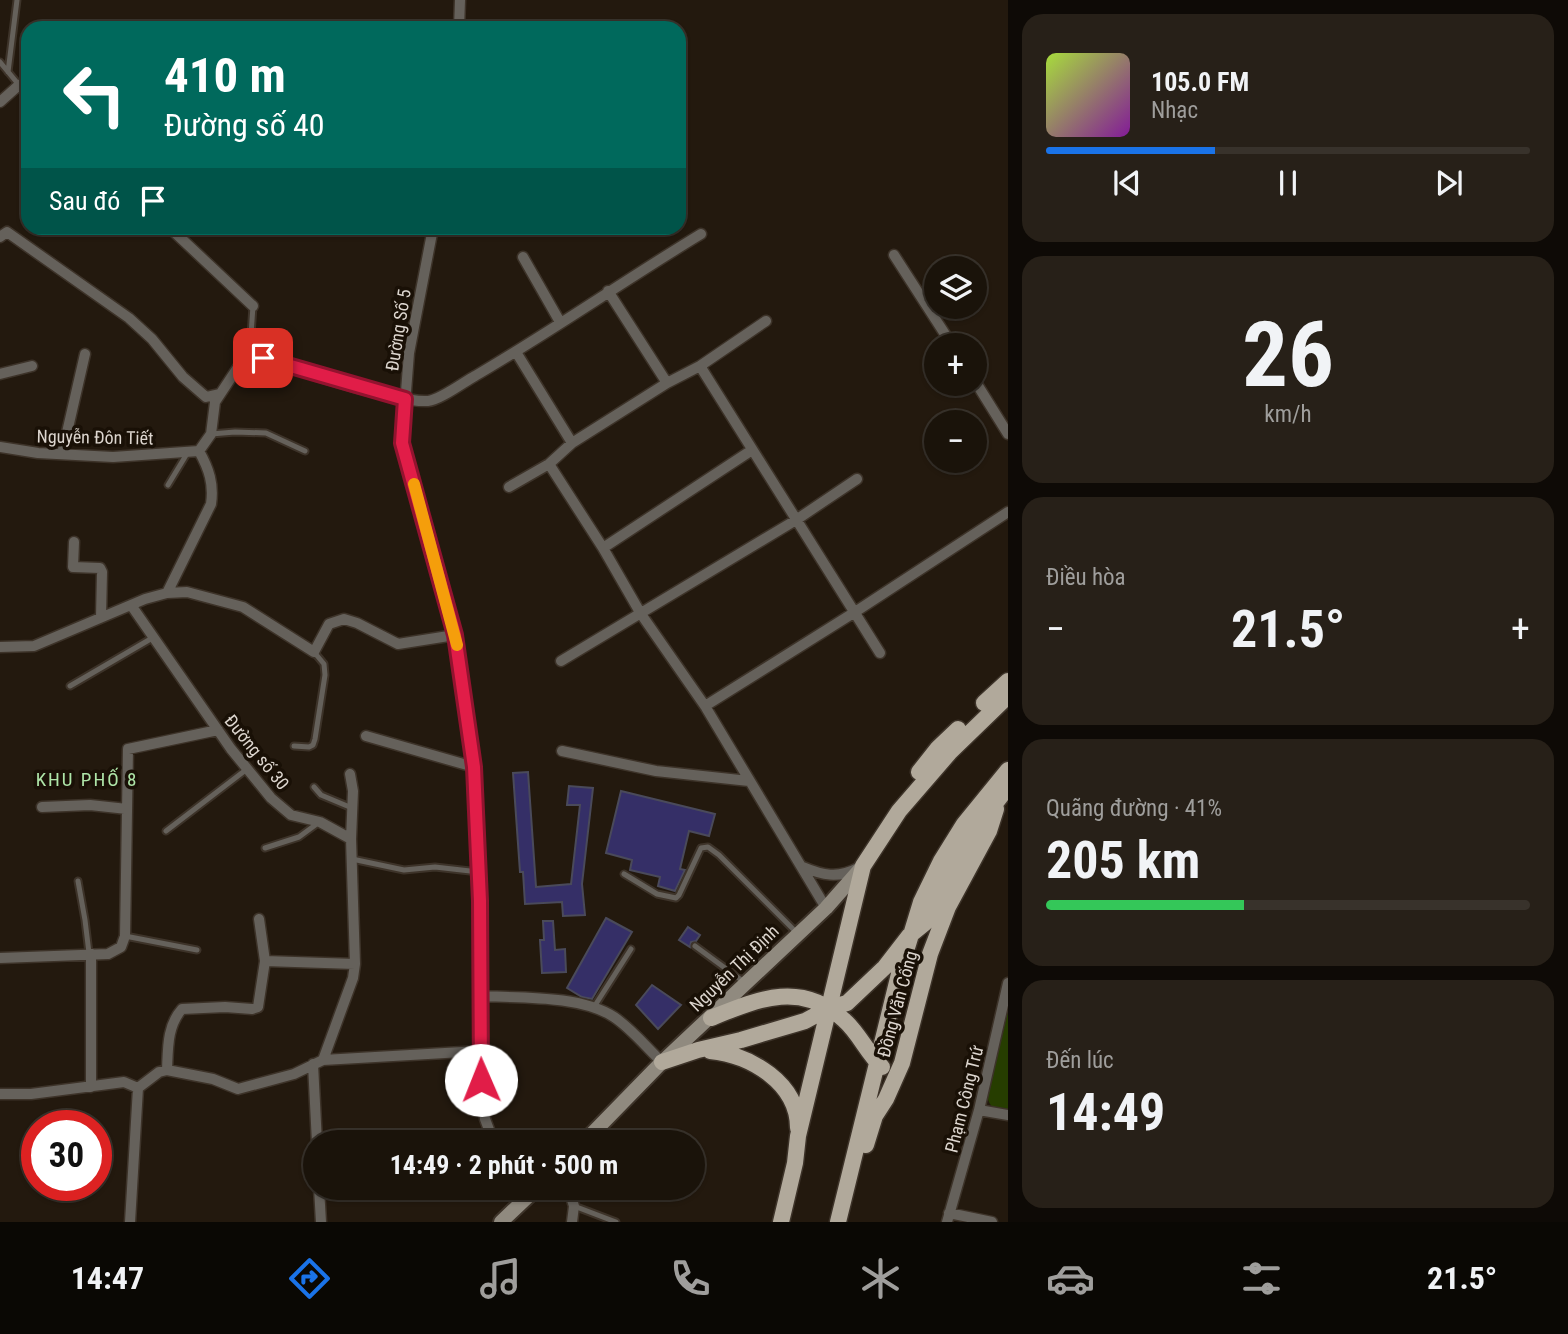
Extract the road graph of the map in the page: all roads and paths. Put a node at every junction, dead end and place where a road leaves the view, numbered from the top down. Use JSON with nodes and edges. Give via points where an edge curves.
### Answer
{"nodes":[{"id":1,"x":17,"y":0,"type":"edge"},
{"id":2,"x":460,"y":0,"type":"edge"},
{"id":3,"x":458,"y":21,"type":"edge"},
{"id":4,"x":0,"y":62,"type":"edge"},
{"id":5,"x":9,"y":72,"type":"junction"},
{"id":6,"x":19,"y":85,"type":"joint"},
{"id":7,"x":0,"y":102,"type":"edge"},
{"id":8,"x":701,"y":234,"type":"dead end"},
{"id":9,"x":177,"y":235,"type":"edge"},
{"id":10,"x":432,"y":235,"type":"edge"},
{"id":11,"x":0,"y":237,"type":"edge"},
{"id":12,"x":894,"y":254,"type":"dead end"},
{"id":13,"x":523,"y":257,"type":"dead end"},
{"id":14,"x":608,"y":291,"type":"junction"},
{"id":15,"x":253,"y":306,"type":"joint"},
{"id":16,"x":766,"y":321,"type":"dead end"},
{"id":17,"x":560,"y":322,"type":"junction"},
{"id":18,"x":944,"y":333,"type":"edge"},
{"id":19,"x":250,"y":349,"type":"junction"},
{"id":20,"x":516,"y":352,"type":"junction"},
{"id":21,"x":85,"y":354,"type":"dead end"},
{"id":22,"x":32,"y":366,"type":"dead end"},
{"id":23,"x":700,"y":366,"type":"junction"},
{"id":24,"x":0,"y":374,"type":"edge"},
{"id":25,"x":667,"y":383,"type":"junction"},
{"id":26,"x":219,"y":394,"type":"junction"},
{"id":27,"x":984,"y":396,"type":"edge"},
{"id":28,"x":405,"y":399,"type":"junction"},
{"id":29,"x":1008,"y":434,"type":"edge"},
{"id":30,"x":211,"y":435,"type":"junction"},
{"id":31,"x":572,"y":443,"type":"junction"},
{"id":32,"x":0,"y":447,"type":"edge"},
{"id":33,"x":752,"y":450,"type":"junction"},
{"id":34,"x":194,"y":451,"type":"junction"},
{"id":35,"x":306,"y":451,"type":"dead end"},
{"id":36,"x":62,"y":454,"type":"junction"},
{"id":37,"x":549,"y":464,"type":"junction"},
{"id":38,"x":858,"y":479,"type":"dead end"},
{"id":39,"x":168,"y":485,"type":"dead end"},
{"id":40,"x":509,"y":487,"type":"dead end"},
{"id":41,"x":1008,"y":512,"type":"edge"},
{"id":42,"x":796,"y":520,"type":"junction"},
{"id":43,"x":74,"y":542,"type":"dead end"},
{"id":44,"x":603,"y":548,"type":"junction"},
{"id":45,"x":167,"y":593,"type":"junction"},
{"id":46,"x":131,"y":605,"type":"junction"},
{"id":47,"x":855,"y":612,"type":"junction"},
{"id":48,"x":641,"y":614,"type":"junction"},
{"id":49,"x":101,"y":617,"type":"junction"},
{"id":50,"x":455,"y":635,"type":"junction"},
{"id":51,"x":154,"y":636,"type":"junction"},
{"id":52,"x":0,"y":647,"type":"edge"},
{"id":53,"x":314,"y":652,"type":"junction"},
{"id":54,"x":880,"y":653,"type":"dead end"},
{"id":55,"x":561,"y":662,"type":"dead end"},
{"id":56,"x":1008,"y":681,"type":"edge"},
{"id":57,"x":70,"y":686,"type":"dead end"},
{"id":58,"x":1008,"y":696,"type":"edge"},
{"id":59,"x":705,"y":706,"type":"junction"},
{"id":60,"x":218,"y":730,"type":"junction"},
{"id":61,"x":366,"y":736,"type":"dead end"},
{"id":62,"x":294,"y":746,"type":"dead end"},
{"id":63,"x":562,"y":751,"type":"dead end"},
{"id":64,"x":474,"y":767,"type":"junction"},
{"id":65,"x":247,"y":769,"type":"junction"},
{"id":66,"x":1008,"y":770,"type":"edge"},
{"id":67,"x":350,"y":774,"type":"dead end"},
{"id":68,"x":750,"y":781,"type":"junction"},
{"id":69,"x":314,"y":787,"type":"dead end"},
{"id":70,"x":1008,"y":788,"type":"edge"},
{"id":71,"x":992,"y":797,"type":"junction"},
{"id":72,"x":41,"y":807,"type":"dead end"},
{"id":73,"x":352,"y":807,"type":"junction"},
{"id":74,"x":127,"y":808,"type":"junction"},
{"id":75,"x":899,"y":811,"type":"junction"},
{"id":76,"x":320,"y":822,"type":"junction"},
{"id":77,"x":166,"y":831,"type":"dead end"},
{"id":78,"x":351,"y":839,"type":"junction"},
{"id":79,"x":265,"y":848,"type":"dead end"},
{"id":80,"x":352,"y":859,"type":"junction"},
{"id":81,"x":863,"y":866,"type":"junction"},
{"id":82,"x":802,"y":867,"type":"junction"},
{"id":83,"x":479,"y":872,"type":"junction"},
{"id":84,"x":624,"y":874,"type":"dead end"},
{"id":85,"x":78,"y":881,"type":"dead end"},
{"id":86,"x":827,"y":908,"type":"junction"},
{"id":87,"x":259,"y":919,"type":"dead end"},
{"id":88,"x":799,"y":934,"type":"junction"},
{"id":89,"x":125,"y":936,"type":"junction"},
{"id":90,"x":909,"y":936,"type":"junction"},
{"id":91,"x":695,"y":946,"type":"dead end"},
{"id":92,"x":631,"y":949,"type":"dead end"},
{"id":93,"x":197,"y":950,"type":"dead end"},
{"id":94,"x":90,"y":953,"type":"junction"},
{"id":95,"x":0,"y":957,"type":"edge"},
{"id":96,"x":265,"y":961,"type":"junction"},
{"id":97,"x":355,"y":964,"type":"junction"},
{"id":98,"x":1008,"y":983,"type":"edge"},
{"id":99,"x":747,"y":984,"type":"junction"},
{"id":100,"x":481,"y":996,"type":"junction"},
{"id":101,"x":594,"y":1007,"type":"junction"},
{"id":102,"x":829,"y":1008,"type":"junction"},
{"id":103,"x":711,"y":1018,"type":"junction"},
{"id":104,"x":863,"y":1046,"type":"junction"},
{"id":105,"x":698,"y":1049,"type":"junction"},
{"id":106,"x":480,"y":1051,"type":"junction"},
{"id":107,"x":318,"y":1062,"type":"junction"},
{"id":108,"x":662,"y":1062,"type":"junction"},
{"id":109,"x":877,"y":1062,"type":"junction"},
{"id":110,"x":167,"y":1070,"type":"junction"},
{"id":111,"x":895,"y":1081,"type":"junction"},
{"id":112,"x":91,"y":1087,"type":"junction"},
{"id":113,"x":138,"y":1088,"type":"junction"},
{"id":114,"x":870,"y":1090,"type":"junction"},
{"id":115,"x":0,"y":1094,"type":"edge"},
{"id":116,"x":979,"y":1110,"type":"junction"},
{"id":117,"x":1008,"y":1115,"type":"edge"},
{"id":118,"x":875,"y":1116,"type":"junction"},
{"id":119,"x":317,"y":1130,"type":"edge"},
{"id":120,"x":489,"y":1130,"type":"edge"},
{"id":121,"x":596,"y":1130,"type":"edge"},
{"id":122,"x":797,"y":1143,"type":"junction"},
{"id":123,"x":861,"y":1145,"type":"junction"},
{"id":124,"x":320,"y":1200,"type":"edge"},
{"id":125,"x":517,"y":1200,"type":"edge"},
{"id":126,"x":573,"y":1200,"type":"edge"},
{"id":127,"x":575,"y":1206,"type":"junction"},
{"id":128,"x":948,"y":1217,"type":"edge"},
{"id":129,"x":130,"y":1222,"type":"edge"},
{"id":130,"x":321,"y":1222,"type":"edge"},
{"id":131,"x":501,"y":1222,"type":"edge"},
{"id":132,"x":572,"y":1222,"type":"edge"},
{"id":133,"x":617,"y":1222,"type":"edge"},
{"id":134,"x":773,"y":1222,"type":"edge"},
{"id":135,"x":781,"y":1222,"type":"edge"},
{"id":136,"x":838,"y":1222,"type":"edge"},
{"id":137,"x":848,"y":1222,"type":"edge"},
{"id":138,"x":992,"y":1222,"type":"edge"}],
"edges":[{"from":1,"to":5,"type":"lane"},
{"from":2,"to":3,"type":"street"},
{"from":4,"to":5,"type":"lane"},
{"from":5,"to":6,"type":"lane"},
{"from":6,"to":7,"type":"street"},
{"from":8,"to":14,"type":"street"},
{"from":9,"to":15,"type":"street"},
{"from":10,"to":28,"type":"street","name":"Đường Số 5"},
{"from":11,"to":26,"type":"street","via":[[7,232],[129,318],[206,397]]},
{"from":12,"to":18,"type":"street"},
{"from":13,"to":17,"type":"street"},
{"from":14,"to":17,"type":"street"},
{"from":14,"to":25,"type":"street"},
{"from":15,"to":19,"type":"lane"},
{"from":16,"to":23,"type":"street"},
{"from":17,"to":20,"type":"street"},
{"from":19,"to":26,"type":"street"},
{"from":19,"to":28,"type":"street","via":[[263,358]]},
{"from":20,"to":28,"type":"street","via":[[431,401]]},
{"from":20,"to":31,"type":"street"},
{"from":21,"to":36,"type":"street"},
{"from":22,"to":24,"type":"street"},
{"from":23,"to":25,"type":"street"},
{"from":23,"to":33,"type":"street"},
{"from":25,"to":31,"type":"street"},
{"from":26,"to":30,"type":"street"},
{"from":27,"to":29,"type":"street"},
{"from":28,"to":50,"type":"street","name":"Đường Số 5","via":[[402,443]]},
{"from":30,"to":34,"type":"street"},
{"from":30,"to":35,"type":"lane","via":[[266,433]]},
{"from":31,"to":37,"type":"street"},
{"from":32,"to":36,"type":"street","name":"Nguyễn Đôn Tiết"},
{"from":33,"to":42,"type":"street"},
{"from":33,"to":44,"type":"street"},
{"from":34,"to":36,"type":"street","name":"Nguyễn Đôn Tiết","via":[[113,457]]},
{"from":34,"to":39,"type":"lane"},
{"from":34,"to":45,"type":"street","via":[[212,481],[211,504]]},
{"from":37,"to":40,"type":"street"},
{"from":37,"to":44,"type":"street"},
{"from":38,"to":42,"type":"street"},
{"from":41,"to":47,"type":"street"},
{"from":42,"to":47,"type":"street"},
{"from":42,"to":48,"type":"street"},
{"from":43,"to":49,"type":"street","via":[[73,567],[100,568],[102,572]]},
{"from":44,"to":48,"type":"street"},
{"from":45,"to":46,"type":"street"},
{"from":45,"to":53,"type":"street","via":[[187,592],[243,607]]},
{"from":46,"to":49,"type":"street"},
{"from":46,"to":51,"type":"street","name":"Đường số 30"},
{"from":47,"to":54,"type":"street"},
{"from":47,"to":59,"type":"street"},
{"from":48,"to":55,"type":"street"},
{"from":48,"to":59,"type":"street"},
{"from":49,"to":52,"type":"street","via":[[34,646]]},
{"from":50,"to":53,"type":"street","via":[[398,644],[344,619],[329,624]]},
{"from":50,"to":64,"type":"street","name":"Đường Số 5"},
{"from":51,"to":57,"type":"lane"},
{"from":51,"to":60,"type":"street","name":"Đường số 30"},
{"from":53,"to":62,"type":"lane","via":[[324,664],[325,675],[315,739],[309,747]]},
{"from":56,"to":75,"type":"main road","name":"Nguyễn Thị Định","via":[[938,748],[913,780]]},
{"from":58,"to":75,"type":"main road","name":"Nguyễn Thị Định","via":[[950,751]]},
{"from":59,"to":68,"type":"street"},
{"from":60,"to":65,"type":"street","name":"Đường số 30"},
{"from":60,"to":74,"type":"street","via":[[128,749]]},
{"from":61,"to":64,"type":"street"},
{"from":63,"to":68,"type":"street","via":[[656,771]]},
{"from":64,"to":83,"type":"street","name":"Đường Số 5"},
{"from":65,"to":76,"type":"street","name":"Đường số 30","via":[[291,815]]},
{"from":65,"to":77,"type":"lane"},
{"from":66,"to":71,"type":"main road"},
{"from":67,"to":73,"type":"street"},
{"from":68,"to":82,"type":"street"},
{"from":69,"to":73,"type":"lane","via":[[321,795]]},
{"from":70,"to":71,"type":"main road"},
{"from":71,"to":90,"type":"main road","via":[[925,923]]},
{"from":71,"to":111,"type":"main road","name":"Đồng Văn Cống","via":[[996,812],[947,907]]},
{"from":72,"to":74,"type":"street"},
{"from":73,"to":78,"type":"street"},
{"from":74,"to":89,"type":"street"},
{"from":75,"to":81,"type":"main road","name":"Nguyễn Thị Định"},
{"from":76,"to":78,"type":"street","name":"Đường số 30"},
{"from":76,"to":79,"type":"lane","via":[[299,837]]},
{"from":78,"to":80,"type":"street"},
{"from":80,"to":83,"type":"lane","via":[[404,870],[435,867]]},
{"from":80,"to":97,"type":"street"},
{"from":81,"to":82,"type":"street","via":[[839,876]]},
{"from":81,"to":86,"type":"main road","name":"Nguyễn Thị Định"},
{"from":81,"to":102,"type":"main road"},
{"from":82,"to":86,"type":"street"},
{"from":83,"to":100,"type":"street","name":"Đường Số 5"},
{"from":84,"to":88,"type":"lane","via":[[657,894],[676,898],[701,848],[708,847]]},
{"from":85,"to":94,"type":"lane"},
{"from":86,"to":88,"type":"main road","name":"Nguyễn Thị Định"},
{"from":87,"to":96,"type":"street"},
{"from":88,"to":99,"type":"main road","name":"Nguyễn Thị Định"},
{"from":89,"to":93,"type":"lane"},
{"from":89,"to":94,"type":"street","via":[[121,947],[108,954]]},
{"from":90,"to":102,"type":"main road","via":[[863,990],[847,1003]]},
{"from":90,"to":109,"type":"main road","name":"Đồng Văn Cống"},
{"from":91,"to":99,"type":"lane"},
{"from":92,"to":101,"type":"lane"},
{"from":94,"to":95,"type":"street"},
{"from":94,"to":112,"type":"street"},
{"from":96,"to":97,"type":"street"},
{"from":96,"to":110,"type":"street","via":[[258,1007],[182,1009],[169,1035]]},
{"from":97,"to":107,"type":"street"},
{"from":98,"to":116,"type":"street","name":"Phạm Công Trứ"},
{"from":99,"to":103,"type":"main road","name":"Nguyễn Thị Định"},
{"from":100,"to":101,"type":"street"},
{"from":100,"to":106,"type":"street","name":"Đường Số 5"},
{"from":101,"to":108,"type":"street","via":[[615,1018]]},
{"from":102,"to":103,"type":"main road","via":[[796,996],[774,996]]},
{"from":102,"to":104,"type":"main road","via":[[845,1020]]},
{"from":102,"to":105,"type":"main road","via":[[786,1027]]},
{"from":102,"to":122,"type":"main road"},
{"from":103,"to":108,"type":"main road","name":"Nguyễn Thị Định"},
{"from":104,"to":109,"type":"main road"},
{"from":104,"to":114,"type":"main road"},
{"from":105,"to":108,"type":"main road"},
{"from":105,"to":122,"type":"main road","via":[[738,1056],[770,1073],[798,1119]]},
{"from":106,"to":107,"type":"street"},
{"from":106,"to":120,"type":"street","name":"Đường Số 5"},
{"from":107,"to":110,"type":"street","via":[[294,1074],[238,1088]]},
{"from":107,"to":119,"type":"street"},
{"from":108,"to":121,"type":"main road","name":"Nguyễn Thị Định"},
{"from":109,"to":111,"type":"main road"},
{"from":109,"to":114,"type":"main road","name":"Đồng Văn Cống"},
{"from":109,"to":118,"type":"main road","via":[[882,1087]]},
{"from":110,"to":113,"type":"street"},
{"from":111,"to":118,"type":"main road","name":"Đồng Văn Cống"},
{"from":112,"to":113,"type":"street","via":[[124,1082]]},
{"from":112,"to":115,"type":"street"},
{"from":113,"to":129,"type":"street"},
{"from":114,"to":123,"type":"main road","name":"Đồng Văn Cống"},
{"from":116,"to":117,"type":"street"},
{"from":116,"to":128,"type":"street","name":"Phạm Công Trứ"},
{"from":118,"to":123,"type":"main road","name":"Đồng Văn Cống"},
{"from":122,"to":134,"type":"main road","via":[[788,1158]]},
{"from":122,"to":135,"type":"main road"},
{"from":123,"to":136,"type":"main road","name":"Đồng Văn Cống"},
{"from":123,"to":137,"type":"main road","name":"Đồng Văn Cống"},
{"from":124,"to":130,"type":"street"},
{"from":125,"to":131,"type":"main road"},
{"from":126,"to":127,"type":"street"},
{"from":127,"to":132,"type":"street"},
{"from":127,"to":133,"type":"lane"},
{"from":128,"to":138,"type":"street"}]}
